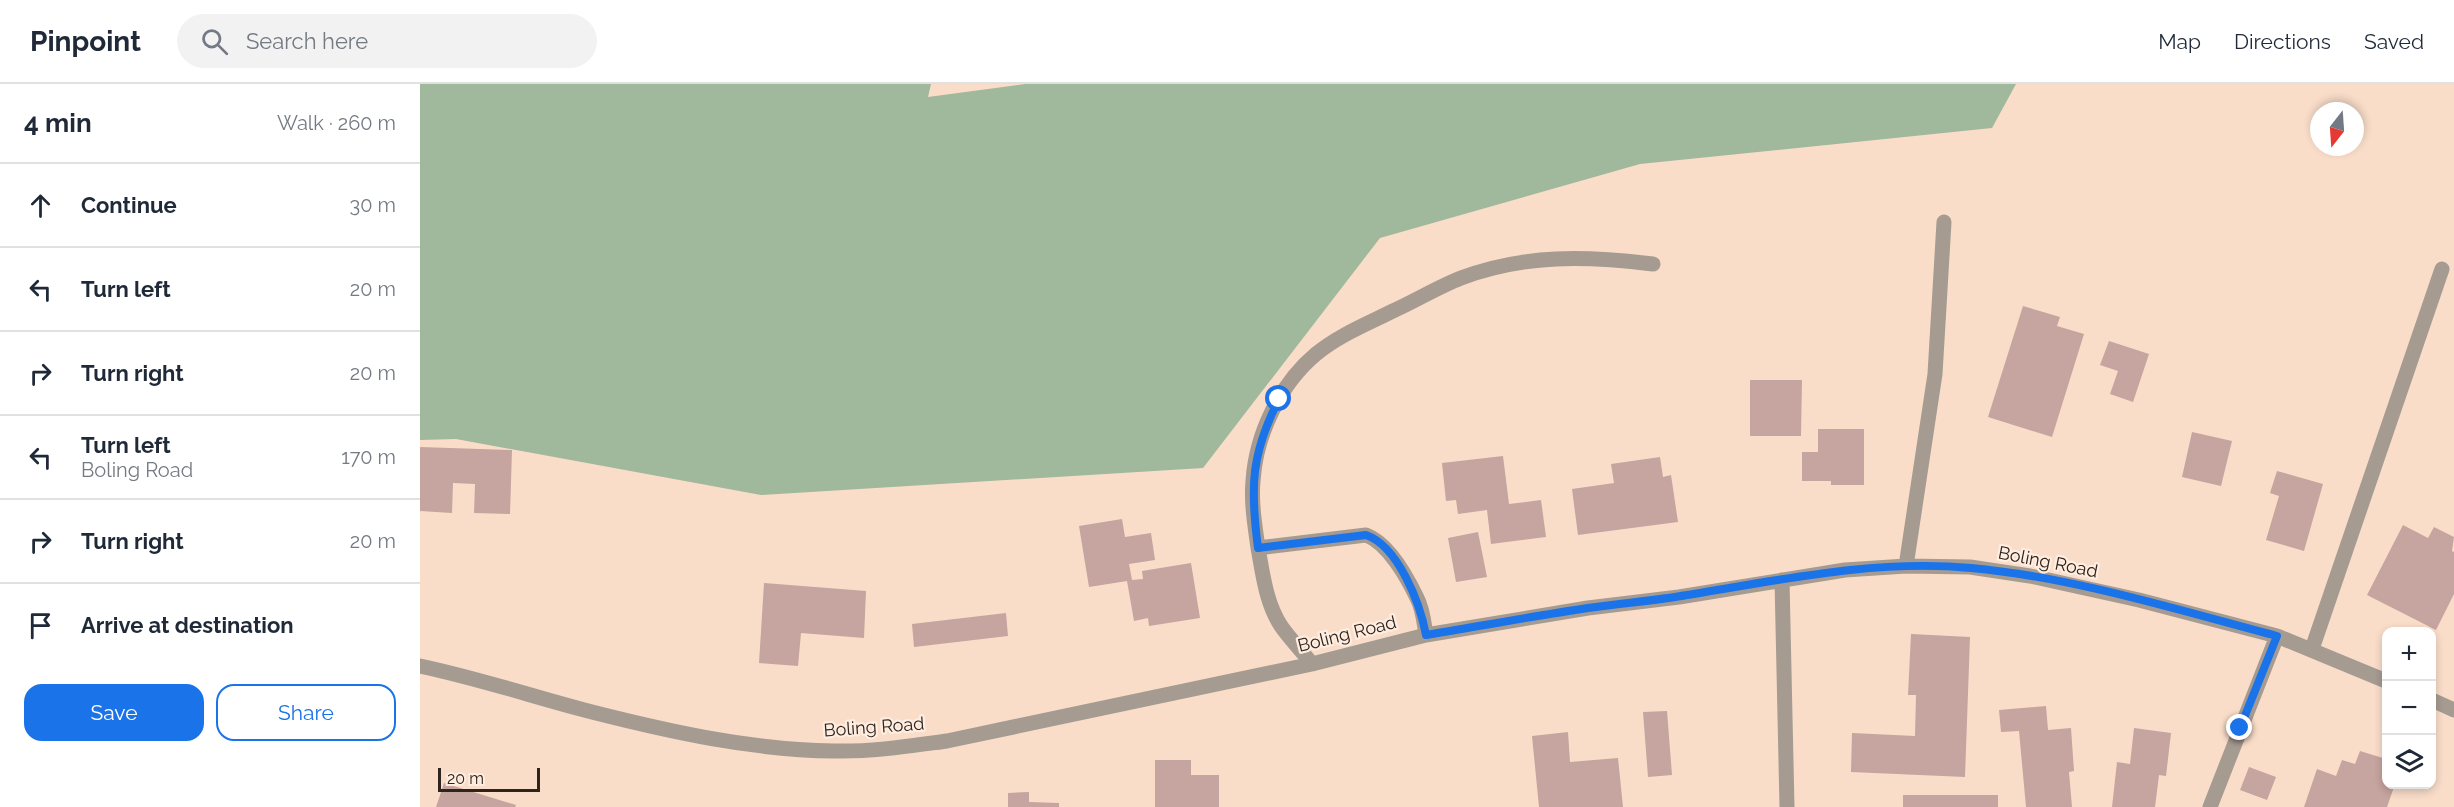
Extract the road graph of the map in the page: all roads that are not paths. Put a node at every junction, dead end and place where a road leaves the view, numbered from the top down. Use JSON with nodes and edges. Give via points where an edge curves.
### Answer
{"nodes":[{"id":1,"x":1944,"y":222,"type":"dead end"},
{"id":2,"x":1653,"y":264,"type":"dead end"},
{"id":3,"x":2442,"y":269,"type":"dead end"},
{"id":4,"x":1258,"y":548,"type":"junction"},
{"id":5,"x":1906,"y":566,"type":"junction"},
{"id":6,"x":1782,"y":580,"type":"junction"},
{"id":7,"x":1426,"y":635,"type":"junction"},
{"id":8,"x":2277,"y":636,"type":"junction"},
{"id":9,"x":2312,"y":649,"type":"junction"},
{"id":10,"x":1312,"y":664,"type":"junction"},
{"id":11,"x":420,"y":666,"type":"edge"},
{"id":12,"x":2382,"y":679,"type":"edge"},
{"id":13,"x":2436,"y":702,"type":"edge"},
{"id":14,"x":2454,"y":710,"type":"edge"},
{"id":15,"x":1787,"y":807,"type":"edge"},
{"id":16,"x":2210,"y":807,"type":"edge"}],
"edges":[{"from":1,"to":5,"type":"street","via":[[1935,374]]},
{"from":2,"to":4,"type":"street","via":[[1594,257],[1504,265],[1460,278],[1316,353],[1279,399],[1256,453],[1253,501]]},
{"from":3,"to":9,"type":"street"},
{"from":4,"to":7,"type":"street","via":[[1366,535],[1376,538],[1418,600]]},
{"from":4,"to":10,"type":"street","via":[[1271,606],[1281,626]]},
{"from":5,"to":6,"type":"street","name":"Boling Road"},
{"from":5,"to":8,"type":"street","name":"Boling Road","via":[[1970,567],[2030,576]]},
{"from":6,"to":7,"type":"street","name":"Boling Road"},
{"from":6,"to":15,"type":"street"},
{"from":7,"to":10,"type":"street","name":"Boling Road"},
{"from":8,"to":9,"type":"street","name":"Boling Road"},
{"from":8,"to":16,"type":"street"},
{"from":9,"to":12,"type":"street","name":"Boling Road"},
{"from":10,"to":11,"type":"street","name":"Boling Road","via":[[947,741],[835,751],[720,741]]},
{"from":13,"to":14,"type":"street"}]}
